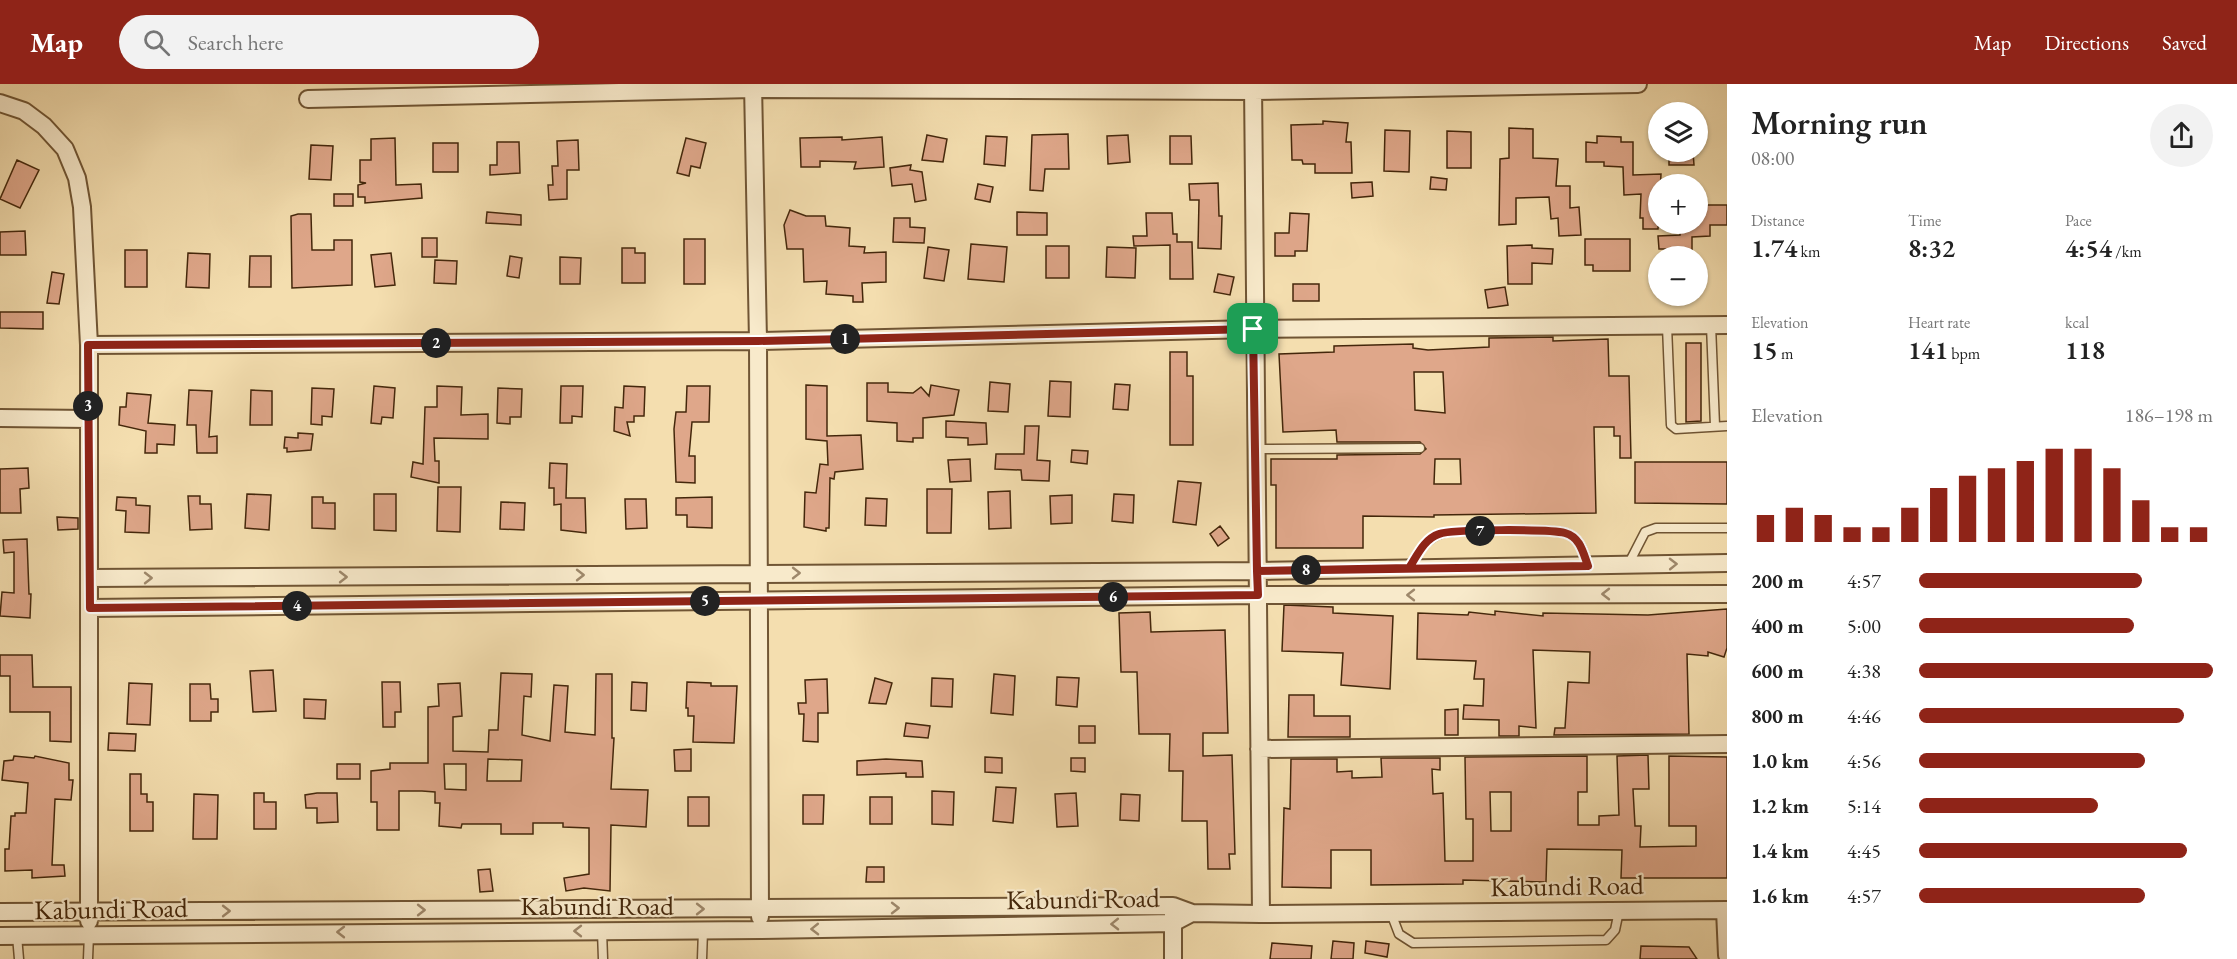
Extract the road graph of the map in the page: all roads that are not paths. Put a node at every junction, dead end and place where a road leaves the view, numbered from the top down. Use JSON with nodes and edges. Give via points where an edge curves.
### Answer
{"nodes":[{"id":1,"x":1638,"y":84,"type":"edge"},
{"id":2,"x":753,"y":86,"type":"edge"},
{"id":3,"x":1253,"y":87,"type":"edge"},
{"id":4,"x":308,"y":99,"type":"dead end"},
{"id":5,"x":0,"y":103,"type":"edge"},
{"id":6,"x":1719,"y":325,"type":"edge"},
{"id":7,"x":1668,"y":326,"type":"junction"},
{"id":8,"x":1253,"y":329,"type":"junction"},
{"id":9,"x":758,"y":341,"type":"junction"},
{"id":10,"x":88,"y":345,"type":"junction"},
{"id":11,"x":0,"y":418,"type":"edge"},
{"id":12,"x":88,"y":419,"type":"junction"},
{"id":13,"x":1715,"y":426,"type":"junction"},
{"id":14,"x":1727,"y":426,"type":"edge"},
{"id":15,"x":1727,"y":431,"type":"edge"},
{"id":16,"x":1419,"y":448,"type":"dead end"},
{"id":17,"x":1255,"y":449,"type":"junction"},
{"id":18,"x":1727,"y":528,"type":"edge"},
{"id":19,"x":1727,"y":563,"type":"edge"},
{"id":20,"x":1628,"y":565,"type":"junction"},
{"id":21,"x":1588,"y":566,"type":"junction"},
{"id":22,"x":1409,"y":568,"type":"junction"},
{"id":23,"x":1257,"y":571,"type":"junction"},
{"id":24,"x":1003,"y":572,"type":"junction"},
{"id":25,"x":758,"y":573,"type":"junction"},
{"id":26,"x":540,"y":575,"type":"junction"},
{"id":27,"x":309,"y":577,"type":"junction"},
{"id":28,"x":90,"y":578,"type":"junction"},
{"id":29,"x":1727,"y":594,"type":"edge"},
{"id":30,"x":1258,"y":595,"type":"junction"},
{"id":31,"x":1004,"y":598,"type":"junction"},
{"id":32,"x":758,"y":601,"type":"junction"},
{"id":33,"x":541,"y":603,"type":"junction"},
{"id":34,"x":310,"y":606,"type":"junction"},
{"id":35,"x":90,"y":608,"type":"junction"},
{"id":36,"x":1727,"y":744,"type":"edge"},
{"id":37,"x":1259,"y":749,"type":"junction"},
{"id":38,"x":1173,"y":906,"type":"junction"},
{"id":39,"x":760,"y":909,"type":"junction"},
{"id":40,"x":544,"y":910,"type":"junction"},
{"id":41,"x":1726,"y":910,"type":"edge"},
{"id":42,"x":89,"y":911,"type":"junction"},
{"id":43,"x":1619,"y":911,"type":"junction"},
{"id":44,"x":0,"y":912,"type":"edge"},
{"id":45,"x":1192,"y":913,"type":"junction"},
{"id":46,"x":1390,"y":913,"type":"junction"},
{"id":47,"x":1261,"y":914,"type":"junction"},
{"id":48,"x":1173,"y":923,"type":"junction"},
{"id":49,"x":703,"y":930,"type":"junction"},
{"id":50,"x":760,"y":930,"type":"junction"},
{"id":51,"x":544,"y":931,"type":"junction"},
{"id":52,"x":602,"y":931,"type":"junction"},
{"id":53,"x":89,"y":934,"type":"junction"},
{"id":54,"x":0,"y":936,"type":"edge"},
{"id":55,"x":17,"y":936,"type":"junction"},
{"id":56,"x":1727,"y":955,"type":"edge"},
{"id":57,"x":87,"y":958,"type":"edge"},
{"id":58,"x":19,"y":959,"type":"edge"},
{"id":59,"x":603,"y":959,"type":"edge"},
{"id":60,"x":702,"y":959,"type":"edge"},
{"id":61,"x":1173,"y":959,"type":"edge"}],
"edges":[{"from":1,"to":3,"type":"street"},
{"from":2,"to":3,"type":"street"},
{"from":2,"to":4,"type":"street"},
{"from":2,"to":9,"type":"street"},
{"from":3,"to":8,"type":"street"},
{"from":5,"to":10,"type":"street","via":[[24,111],[44,126],[65,149],[77,178],[82,207]]},
{"from":6,"to":7,"type":"street"},
{"from":6,"to":13,"type":"lane"},
{"from":7,"to":8,"type":"street"},
{"from":7,"to":13,"type":"lane","via":[[1671,425],[1676,429]]},
{"from":8,"to":9,"type":"street"},
{"from":8,"to":17,"type":"street"},
{"from":9,"to":10,"type":"street"},
{"from":9,"to":25,"type":"street"},
{"from":10,"to":12,"type":"street"},
{"from":11,"to":12,"type":"street"},
{"from":12,"to":28,"type":"street"},
{"from":13,"to":14,"type":"lane"},
{"from":14,"to":15,"type":"lane"},
{"from":16,"to":17,"type":"lane"},
{"from":17,"to":23,"type":"street"},
{"from":18,"to":20,"type":"lane","via":[[1656,528],[1645,532]]},
{"from":20,"to":19,"type":"street","one_way":true},
{"from":20,"to":21,"type":"street"},
{"from":21,"to":22,"type":"street"},
{"from":21,"to":22,"type":"lane","via":[[1581,546],[1565,533],[1458,531],[1438,534],[1425,543]]},
{"from":22,"to":23,"type":"street"},
{"from":23,"to":24,"type":"street"},
{"from":23,"to":30,"type":"street"},
{"from":25,"to":24,"type":"street","one_way":true},
{"from":24,"to":31,"type":"street"},
{"from":26,"to":25,"type":"street","one_way":true},
{"from":25,"to":32,"type":"street"},
{"from":27,"to":26,"type":"street","one_way":true},
{"from":26,"to":33,"type":"street"},
{"from":28,"to":27,"type":"street","one_way":true},
{"from":27,"to":34,"type":"street"},
{"from":28,"to":35,"type":"street"},
{"from":29,"to":30,"type":"street","one_way":true},
{"from":30,"to":31,"type":"street"},
{"from":30,"to":37,"type":"street"},
{"from":31,"to":32,"type":"street"},
{"from":32,"to":33,"type":"street"},
{"from":32,"to":39,"type":"street"},
{"from":33,"to":34,"type":"street"},
{"from":34,"to":35,"type":"street"},
{"from":35,"to":42,"type":"street"},
{"from":36,"to":37,"type":"street"},
{"from":37,"to":47,"type":"street"},
{"from":39,"to":38,"type":"street","name":"Kabundi Road","one_way":true},
{"from":38,"to":45,"type":"street","name":"Kabundi Road"},
{"from":38,"to":48,"type":"street"},
{"from":40,"to":39,"type":"street","name":"Kabundi Road","one_way":true},
{"from":39,"to":50,"type":"street"},
{"from":42,"to":40,"type":"street","name":"Kabundi Road","one_way":true},
{"from":40,"to":51,"type":"street"},
{"from":41,"to":43,"type":"street","name":"Kabundi Road"},
{"from":41,"to":56,"type":"street"},
{"from":42,"to":44,"type":"street","name":"Kabundi Road"},
{"from":42,"to":53,"type":"street"},
{"from":43,"to":46,"type":"street","name":"Kabundi Road"},
{"from":43,"to":46,"type":"lane","via":[[1616,930],[1606,940],[1413,943],[1399,934]]},
{"from":45,"to":47,"type":"street","name":"Kabundi Road"},
{"from":45,"to":48,"type":"street","name":"Kabundi Road"},
{"from":46,"to":47,"type":"street","name":"Kabundi Road"},
{"from":48,"to":50,"type":"street","name":"Kabundi Road","one_way":true},
{"from":48,"to":61,"type":"street"},
{"from":49,"to":50,"type":"street","name":"Kabundi Road"},
{"from":49,"to":52,"type":"street","name":"Kabundi Road"},
{"from":49,"to":60,"type":"lane"},
{"from":52,"to":51,"type":"street","name":"Kabundi Road","one_way":true},
{"from":51,"to":53,"type":"street","name":"Kabundi Road","one_way":true},
{"from":52,"to":59,"type":"lane"},
{"from":53,"to":55,"type":"street","name":"Kabundi Road"},
{"from":53,"to":57,"type":"lane"},
{"from":54,"to":55,"type":"street","name":"Kabundi Road"},
{"from":55,"to":58,"type":"lane"}]}
